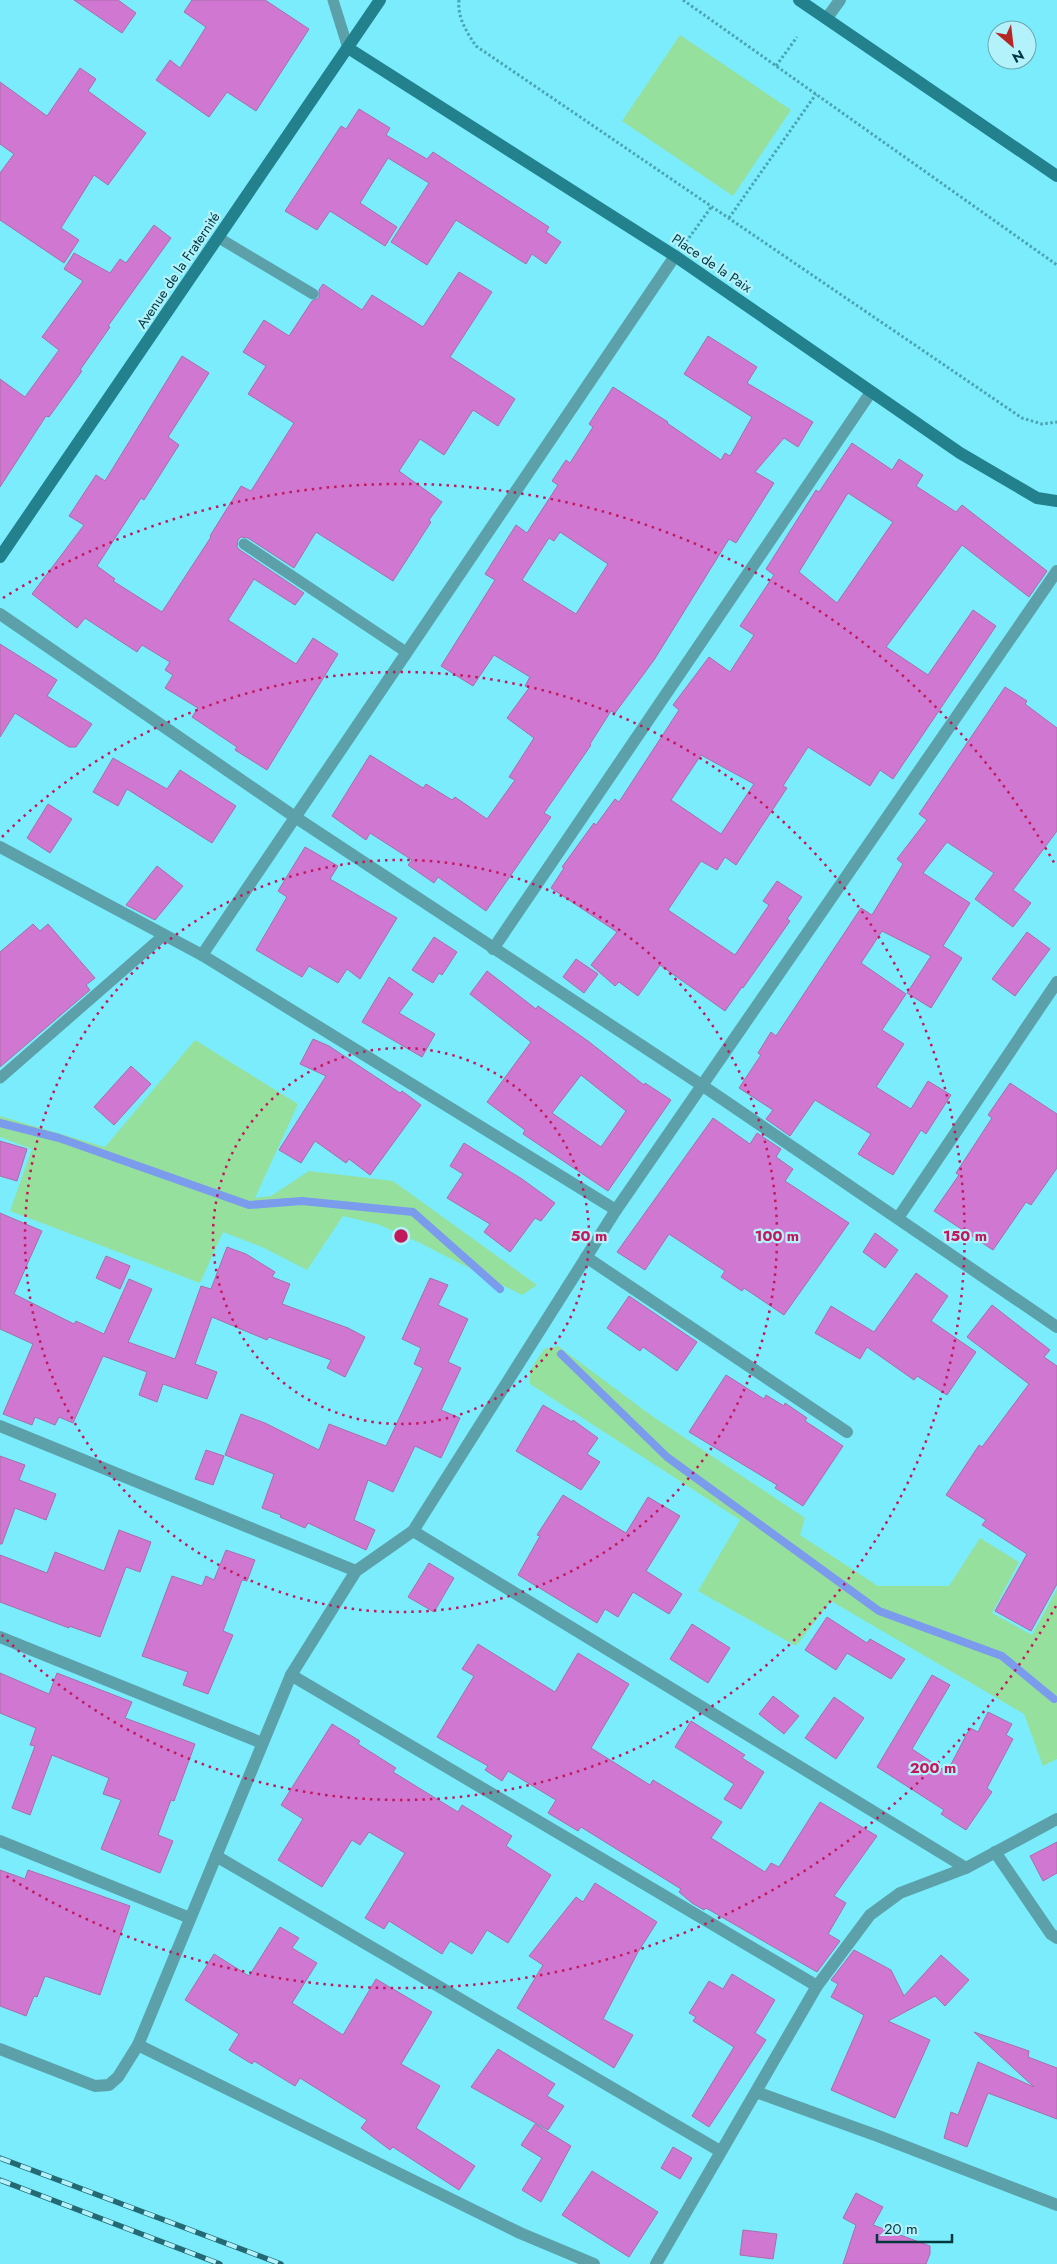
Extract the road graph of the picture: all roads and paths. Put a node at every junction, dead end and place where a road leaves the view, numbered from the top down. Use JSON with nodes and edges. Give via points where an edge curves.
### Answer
{"nodes":[{"id":1,"x":333,"y":0,"type":"edge"},
{"id":2,"x":380,"y":0,"type":"edge"},
{"id":3,"x":459,"y":0,"type":"edge"},
{"id":4,"x":683,"y":0,"type":"edge"},
{"id":5,"x":799,"y":0,"type":"edge"},
{"id":6,"x":840,"y":0,"type":"edge"},
{"id":7,"x":827,"y":18,"type":"junction"},
{"id":8,"x":797,"y":37,"type":"dead end"},
{"id":9,"x":348,"y":48,"type":"junction"},
{"id":10,"x":776,"y":66,"type":"junction"},
{"id":11,"x":816,"y":94,"type":"junction"},
{"id":12,"x":1057,"y":176,"type":"edge"},
{"id":13,"x":712,"y":206,"type":"junction"},
{"id":14,"x":729,"y":218,"type":"junction"},
{"id":15,"x":218,"y":238,"type":"junction"},
{"id":16,"x":686,"y":242,"type":"dead end"},
{"id":17,"x":675,"y":256,"type":"junction"},
{"id":18,"x":1057,"y":265,"type":"edge"},
{"id":19,"x":313,"y":294,"type":"dead end"},
{"id":20,"x":871,"y":392,"type":"junction"},
{"id":21,"x":1057,"y":422,"type":"edge"},
{"id":22,"x":1057,"y":501,"type":"edge"},
{"id":23,"x":244,"y":544,"type":"dead end"},
{"id":24,"x":0,"y":557,"type":"edge"},
{"id":25,"x":1057,"y":571,"type":"edge"},
{"id":26,"x":0,"y":614,"type":"edge"},
{"id":27,"x":406,"y":652,"type":"junction"},
{"id":28,"x":295,"y":817,"type":"junction"},
{"id":29,"x":0,"y":846,"type":"edge"},
{"id":30,"x":164,"y":935,"type":"junction"},
{"id":31,"x":493,"y":949,"type":"junction"},
{"id":32,"x":202,"y":955,"type":"junction"},
{"id":33,"x":1057,"y":982,"type":"edge"},
{"id":34,"x":0,"y":1078,"type":"edge"},
{"id":35,"x":703,"y":1086,"type":"junction"},
{"id":36,"x":616,"y":1210,"type":"junction"},
{"id":37,"x":898,"y":1218,"type":"junction"},
{"id":38,"x":586,"y":1257,"type":"junction"},
{"id":39,"x":1057,"y":1327,"type":"edge"},
{"id":40,"x":0,"y":1426,"type":"edge"},
{"id":41,"x":847,"y":1432,"type":"dead end"},
{"id":42,"x":413,"y":1530,"type":"junction"},
{"id":43,"x":356,"y":1571,"type":"junction"},
{"id":44,"x":0,"y":1637,"type":"edge"},
{"id":45,"x":291,"y":1675,"type":"junction"},
{"id":46,"x":262,"y":1743,"type":"junction"},
{"id":47,"x":1057,"y":1819,"type":"edge"},
{"id":48,"x":0,"y":1841,"type":"edge"},
{"id":49,"x":995,"y":1852,"type":"junction"},
{"id":50,"x":216,"y":1856,"type":"junction"},
{"id":51,"x":966,"y":1868,"type":"junction"},
{"id":52,"x":190,"y":1918,"type":"junction"},
{"id":53,"x":1057,"y":1938,"type":"edge"},
{"id":54,"x":817,"y":1986,"type":"junction"},
{"id":55,"x":138,"y":2045,"type":"junction"},
{"id":56,"x":0,"y":2049,"type":"edge"},
{"id":57,"x":756,"y":2092,"type":"junction"},
{"id":58,"x":720,"y":2151,"type":"junction"},
{"id":59,"x":1057,"y":2205,"type":"edge"},
{"id":60,"x":594,"y":2264,"type":"edge"},
{"id":61,"x":656,"y":2264,"type":"edge"}],
"edges":[{"from":1,"to":9,"type":"lane"},
{"from":2,"to":9,"type":"main road","name":"Avenue de la Fraternité"},
{"from":3,"to":13,"type":"path","via":[[462,20],[476,46]]},
{"from":4,"to":10,"type":"path"},
{"from":5,"to":7,"type":"main road"},
{"from":6,"to":7,"type":"street"},
{"from":7,"to":12,"type":"main road"},
{"from":8,"to":10,"type":"path"},
{"from":9,"to":15,"type":"main road","name":"Avenue de la Fraternité"},
{"from":9,"to":17,"type":"main road","name":"Place de la Paix"},
{"from":10,"to":11,"type":"path"},
{"from":11,"to":14,"type":"path"},
{"from":11,"to":18,"type":"path"},
{"from":13,"to":14,"type":"path"},
{"from":13,"to":16,"type":"path"},
{"from":14,"to":21,"type":"path","via":[[1022,418],[1042,424]]},
{"from":15,"to":19,"type":"lane"},
{"from":15,"to":24,"type":"main road","name":"Avenue de la Fraternité"},
{"from":17,"to":20,"type":"main road","name":"Place de la Paix"},
{"from":17,"to":27,"type":"street"},
{"from":20,"to":22,"type":"main road","name":"Place de la Paix","via":[[960,453],[1037,498]]},
{"from":20,"to":31,"type":"street"},
{"from":23,"to":27,"type":"lane"},
{"from":25,"to":35,"type":"street"},
{"from":26,"to":28,"type":"street"},
{"from":27,"to":28,"type":"street"},
{"from":28,"to":31,"type":"street"},
{"from":28,"to":32,"type":"street"},
{"from":29,"to":30,"type":"street"},
{"from":30,"to":32,"type":"street"},
{"from":30,"to":34,"type":"lane"},
{"from":31,"to":35,"type":"street"},
{"from":32,"to":36,"type":"street"},
{"from":33,"to":37,"type":"street"},
{"from":35,"to":36,"type":"street"},
{"from":35,"to":37,"type":"street"},
{"from":36,"to":38,"type":"street"},
{"from":37,"to":39,"type":"street"},
{"from":38,"to":41,"type":"street"},
{"from":38,"to":42,"type":"street"},
{"from":40,"to":43,"type":"street"},
{"from":42,"to":43,"type":"street"},
{"from":42,"to":51,"type":"street"},
{"from":43,"to":45,"type":"street"},
{"from":44,"to":46,"type":"street"},
{"from":45,"to":46,"type":"street"},
{"from":45,"to":54,"type":"street"},
{"from":46,"to":50,"type":"street"},
{"from":47,"to":49,"type":"street"},
{"from":48,"to":52,"type":"street"},
{"from":49,"to":51,"type":"street"},
{"from":49,"to":53,"type":"street","via":[[1051,1934]]},
{"from":50,"to":52,"type":"street"},
{"from":50,"to":58,"type":"street"},
{"from":51,"to":54,"type":"street","via":[[900,1893],[870,1915]]},
{"from":52,"to":55,"type":"street"},
{"from":54,"to":57,"type":"street"},
{"from":55,"to":56,"type":"street","via":[[118,2077],[109,2085],[95,2086]]},
{"from":55,"to":60,"type":"street","via":[[520,2233]]},
{"from":57,"to":58,"type":"street"},
{"from":57,"to":59,"type":"street"},
{"from":58,"to":61,"type":"street"}]}
